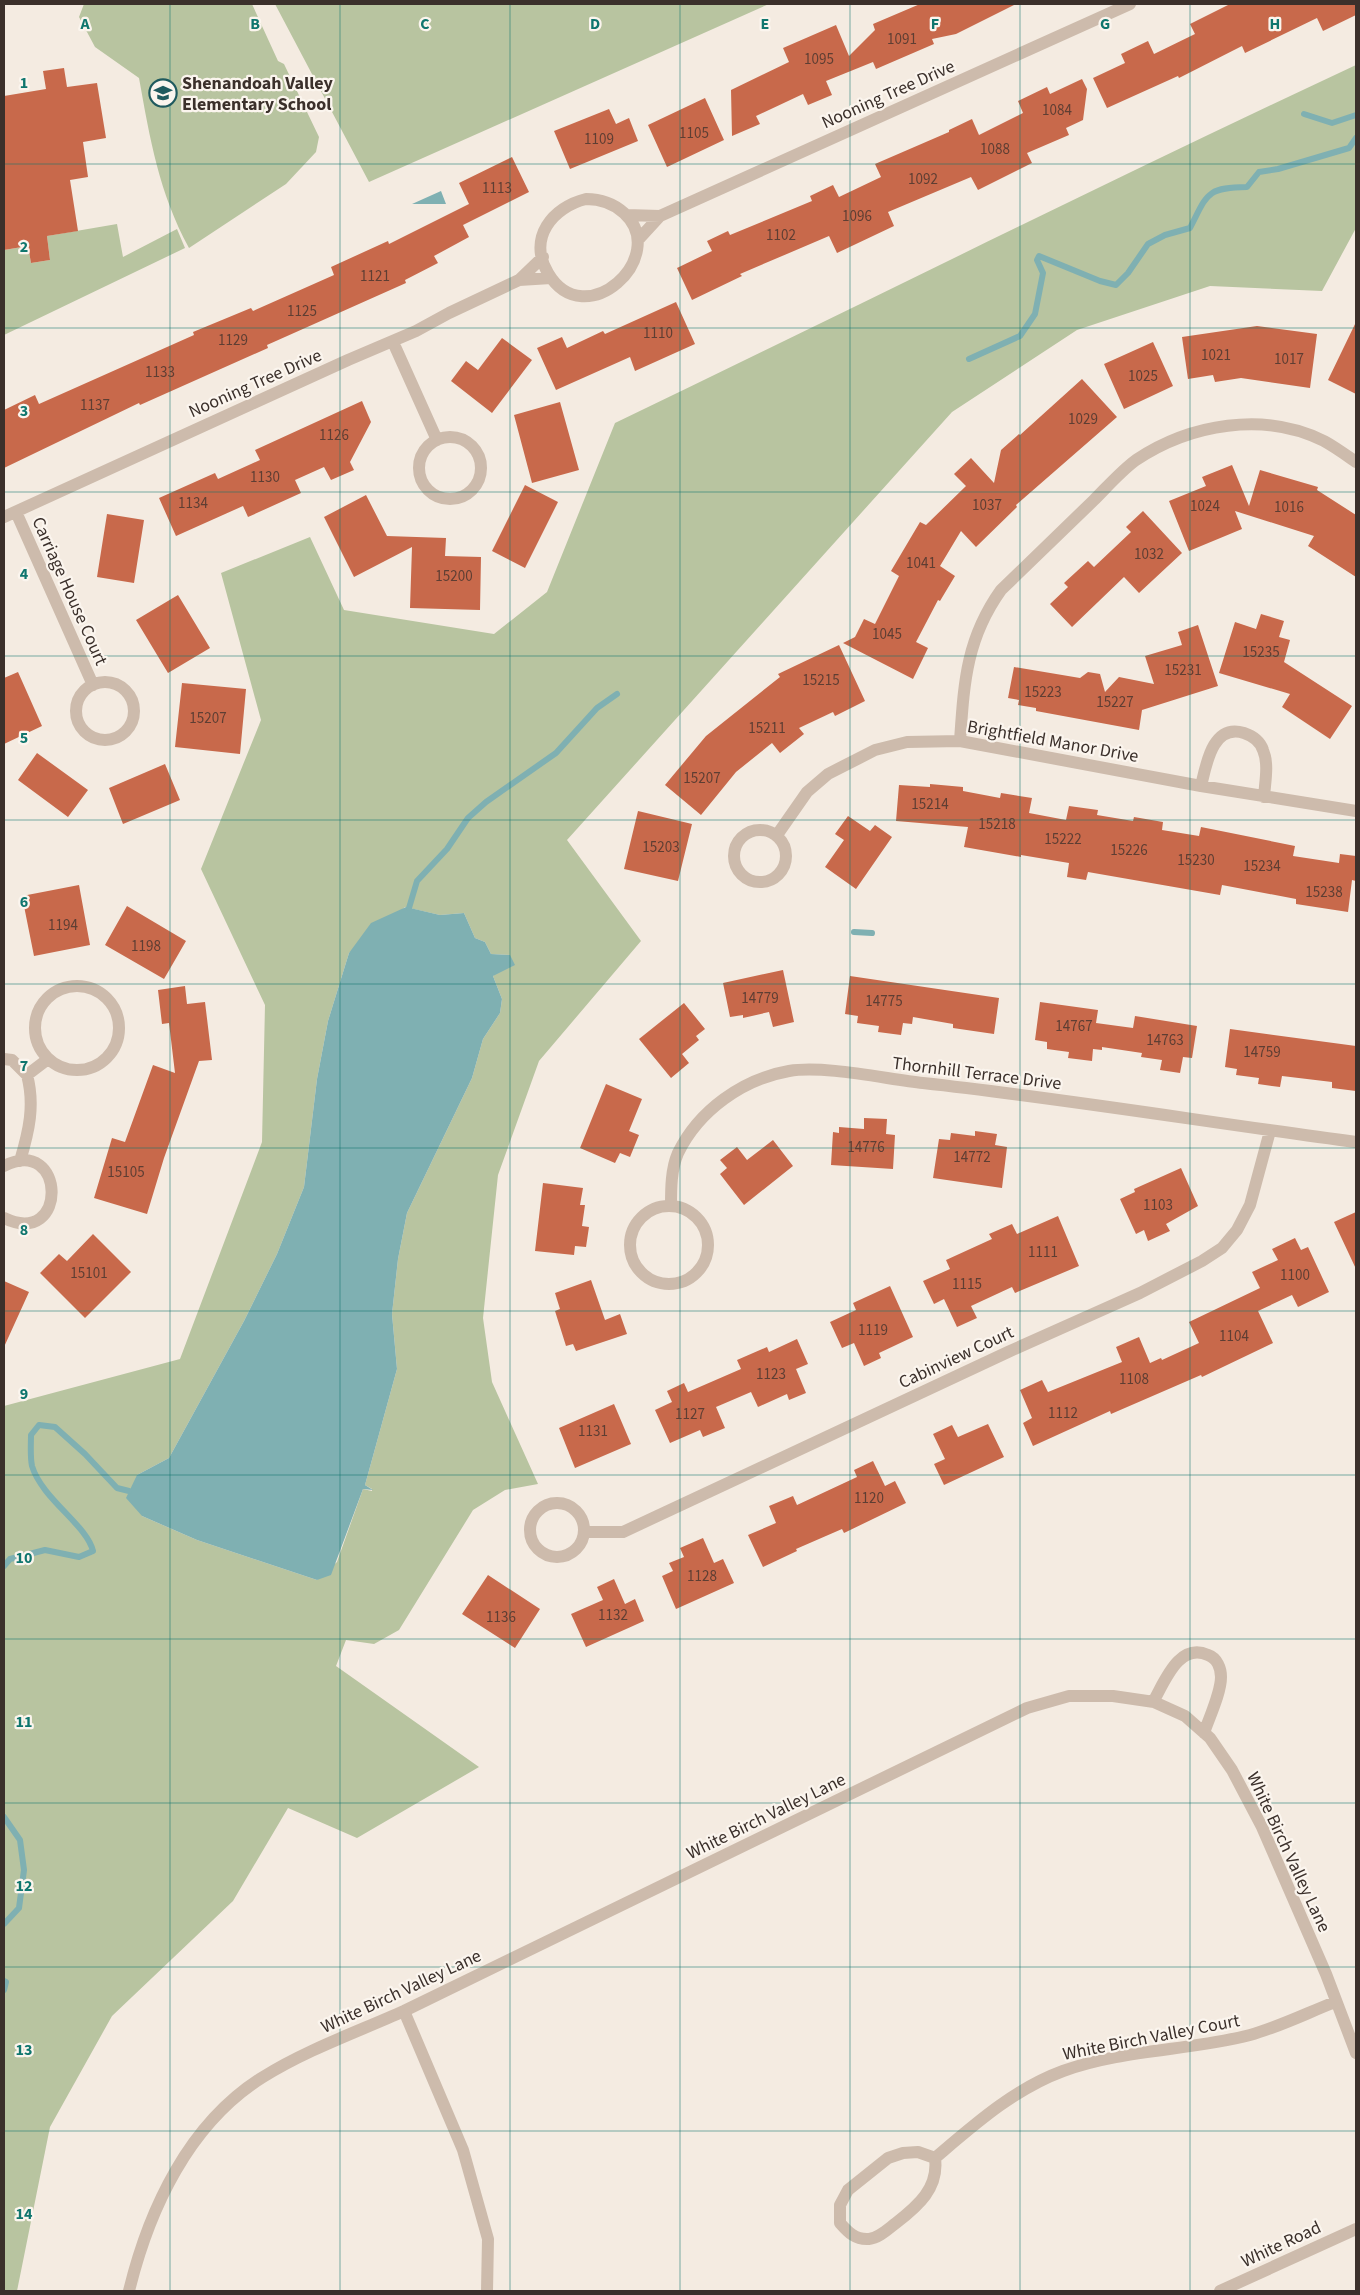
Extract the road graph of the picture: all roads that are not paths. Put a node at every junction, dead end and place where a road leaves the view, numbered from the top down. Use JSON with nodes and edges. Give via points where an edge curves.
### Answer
{"nodes":[{"id":1,"x":1130,"y":4,"type":"edge"},
{"id":2,"x":626,"y":215,"type":"junction"},
{"id":3,"x":660,"y":216,"type":"junction"},
{"id":4,"x":638,"y":240,"type":"junction"},
{"id":5,"x":543,"y":257,"type":"junction"},
{"id":6,"x":551,"y":278,"type":"junction"},
{"id":7,"x":520,"y":280,"type":"junction"},
{"id":8,"x":394,"y":342,"type":"junction"},
{"id":9,"x":437,"y":440,"type":"junction"},
{"id":10,"x":1356,"y":462,"type":"edge"},
{"id":11,"x":10,"y":515,"type":"edge"},
{"id":12,"x":92,"y":685,"type":"junction"},
{"id":13,"x":960,"y":741,"type":"junction"},
{"id":14,"x":1201,"y":786,"type":"junction"},
{"id":15,"x":1264,"y":797,"type":"junction"},
{"id":16,"x":1356,"y":811,"type":"edge"},
{"id":17,"x":777,"y":835,"type":"junction"},
{"id":18,"x":4,"y":1059,"type":"edge"},
{"id":19,"x":48,"y":1059,"type":"junction"},
{"id":20,"x":27,"y":1075,"type":"junction"},
{"id":21,"x":1270,"y":1131,"type":"junction"},
{"id":22,"x":1356,"y":1142,"type":"edge"},
{"id":23,"x":20,"y":1161,"type":"junction"},
{"id":24,"x":4,"y":1166,"type":"edge"},
{"id":25,"x":670,"y":1206,"type":"junction"},
{"id":26,"x":4,"y":1218,"type":"edge"},
{"id":27,"x":584,"y":1532,"type":"junction"},
{"id":28,"x":1153,"y":1702,"type":"junction"},
{"id":29,"x":1204,"y":1733,"type":"junction"},
{"id":30,"x":1335,"y":2002,"type":"junction"},
{"id":31,"x":404,"y":2011,"type":"junction"},
{"id":32,"x":1356,"y":2053,"type":"edge"},
{"id":33,"x":935,"y":2158,"type":"junction"},
{"id":34,"x":1356,"y":2229,"type":"edge"},
{"id":35,"x":129,"y":2291,"type":"edge"},
{"id":36,"x":487,"y":2291,"type":"edge"},
{"id":37,"x":1220,"y":2291,"type":"edge"}],
"edges":[{"from":1,"to":3,"type":"street","name":"Nooning Tree Drive"},
{"from":2,"to":3,"type":"street"},
{"from":2,"to":4,"type":"street","via":[[636,229]]},
{"from":2,"to":5,"type":"street","via":[[616,206],[596,199],[569,203],[550,219],[544,230]]},
{"from":3,"to":4,"type":"street"},
{"from":4,"to":6,"type":"street","via":[[628,274],[612,289],[589,297],[572,294]]},
{"from":5,"to":6,"type":"street"},
{"from":5,"to":7,"type":"street"},
{"from":6,"to":7,"type":"street"},
{"from":7,"to":8,"type":"street","name":"Nooning Tree Drive"},
{"from":8,"to":9,"type":"street"},
{"from":8,"to":11,"type":"street","name":"Nooning Tree Drive"},
{"from":9,"to":9,"type":"street","via":[[422,455],[418,467],[420,478],[433,495],[452,500],[462,497],[476,485],[481,471],[480,460],[469,444],[460,439],[447,437]]},
{"from":10,"to":13,"type":"street","via":[[1324,441],[1289,429],[1245,424],[1201,430],[1166,442],[1134,462],[1001,590],[986,610],[966,666]]},
{"from":11,"to":12,"type":"street","name":"Carriage House Court"},
{"from":12,"to":12,"type":"street","name":"Carriage House Court","via":[[85,690],[76,706],[79,723],[91,737],[110,740],[131,724],[131,699],[118,686]]},
{"from":13,"to":14,"type":"street","name":"Brightfield Manor Drive"},
{"from":13,"to":17,"type":"street","name":"Brightfield Manor Drive","via":[[908,742],[875,750],[848,763],[828,774],[807,792]]},
{"from":14,"to":15,"type":"street","name":"Brightfield Manor Drive"},
{"from":14,"to":15,"type":"street","via":[[1215,743],[1222,736],[1241,732],[1252,736],[1264,751]]},
{"from":15,"to":16,"type":"street","name":"Brightfield Manor Drive"},
{"from":17,"to":17,"type":"street","via":[[759,830],[743,836],[734,852],[734,862],[744,877],[752,882],[770,881],[784,869],[787,855]]},
{"from":18,"to":20,"type":"street","via":[[12,1060]]},
{"from":19,"to":19,"type":"street","via":[[73,1071],[87,1070],[109,1056],[117,1045],[119,1019],[108,999],[99,991],[86,986],[72,986],[59,989],[48,997],[38,1015],[35,1035]]},
{"from":19,"to":20,"type":"street"},
{"from":20,"to":23,"type":"street","via":[[32,1093],[28,1133]]},
{"from":21,"to":22,"type":"street","name":"Thornhill Terrace Drive"},
{"from":21,"to":25,"type":"street","name":"Thornhill Terrace Drive","via":[[992,1091],[821,1070],[791,1070],[764,1077],[731,1093],[701,1118],[678,1154]]},
{"from":21,"to":27,"type":"street","name":"Cabinview Court","via":[[1250,1205],[1237,1230],[1222,1248],[1202,1261],[1140,1293],[623,1532]]},
{"from":23,"to":24,"type":"street"},
{"from":23,"to":26,"type":"street","via":[[30,1162],[46,1172],[51,1181],[52,1200],[48,1209],[33,1222],[13,1223]]},
{"from":25,"to":25,"type":"street","via":[[647,1213],[638,1222],[631,1245],[632,1257],[638,1268],[657,1282],[670,1284],[683,1282],[694,1275],[708,1252],[708,1239],[695,1216]]},
{"from":27,"to":27,"type":"street","via":[[580,1515],[574,1509],[557,1503],[549,1504],[534,1515],[530,1531],[536,1548],[554,1557],[577,1549]]},
{"from":28,"to":29,"type":"street","name":"White Birch Valley Lane","via":[[1185,1716]]},
{"from":28,"to":29,"type":"street","via":[[1184,1655],[1201,1652],[1212,1656],[1218,1663],[1222,1679]]},
{"from":28,"to":31,"type":"street","name":"White Birch Valley Lane","via":[[1114,1696],[1069,1696],[1028,1708]]},
{"from":29,"to":30,"type":"street","name":"White Birch Valley Lane","via":[[1232,1770],[1262,1827]]},
{"from":30,"to":32,"type":"street","name":"White Birch Valley Lane"},
{"from":30,"to":33,"type":"street","name":"White Birch Valley Court","via":[[1249,2035],[1064,2071],[1013,2096]]},
{"from":31,"to":35,"type":"street","name":"White Birch Valley Lane","via":[[263,2077],[228,2103],[183,2156],[150,2227]]},
{"from":31,"to":36,"type":"street","via":[[463,2150],[488,2239]]},
{"from":33,"to":33,"type":"street","via":[[936,2170],[927,2194],[883,2233],[869,2239],[851,2236],[840,2223],[840,2205],[848,2190],[888,2158],[918,2152]]},
{"from":34,"to":37,"type":"street","name":"White Road"}]}
